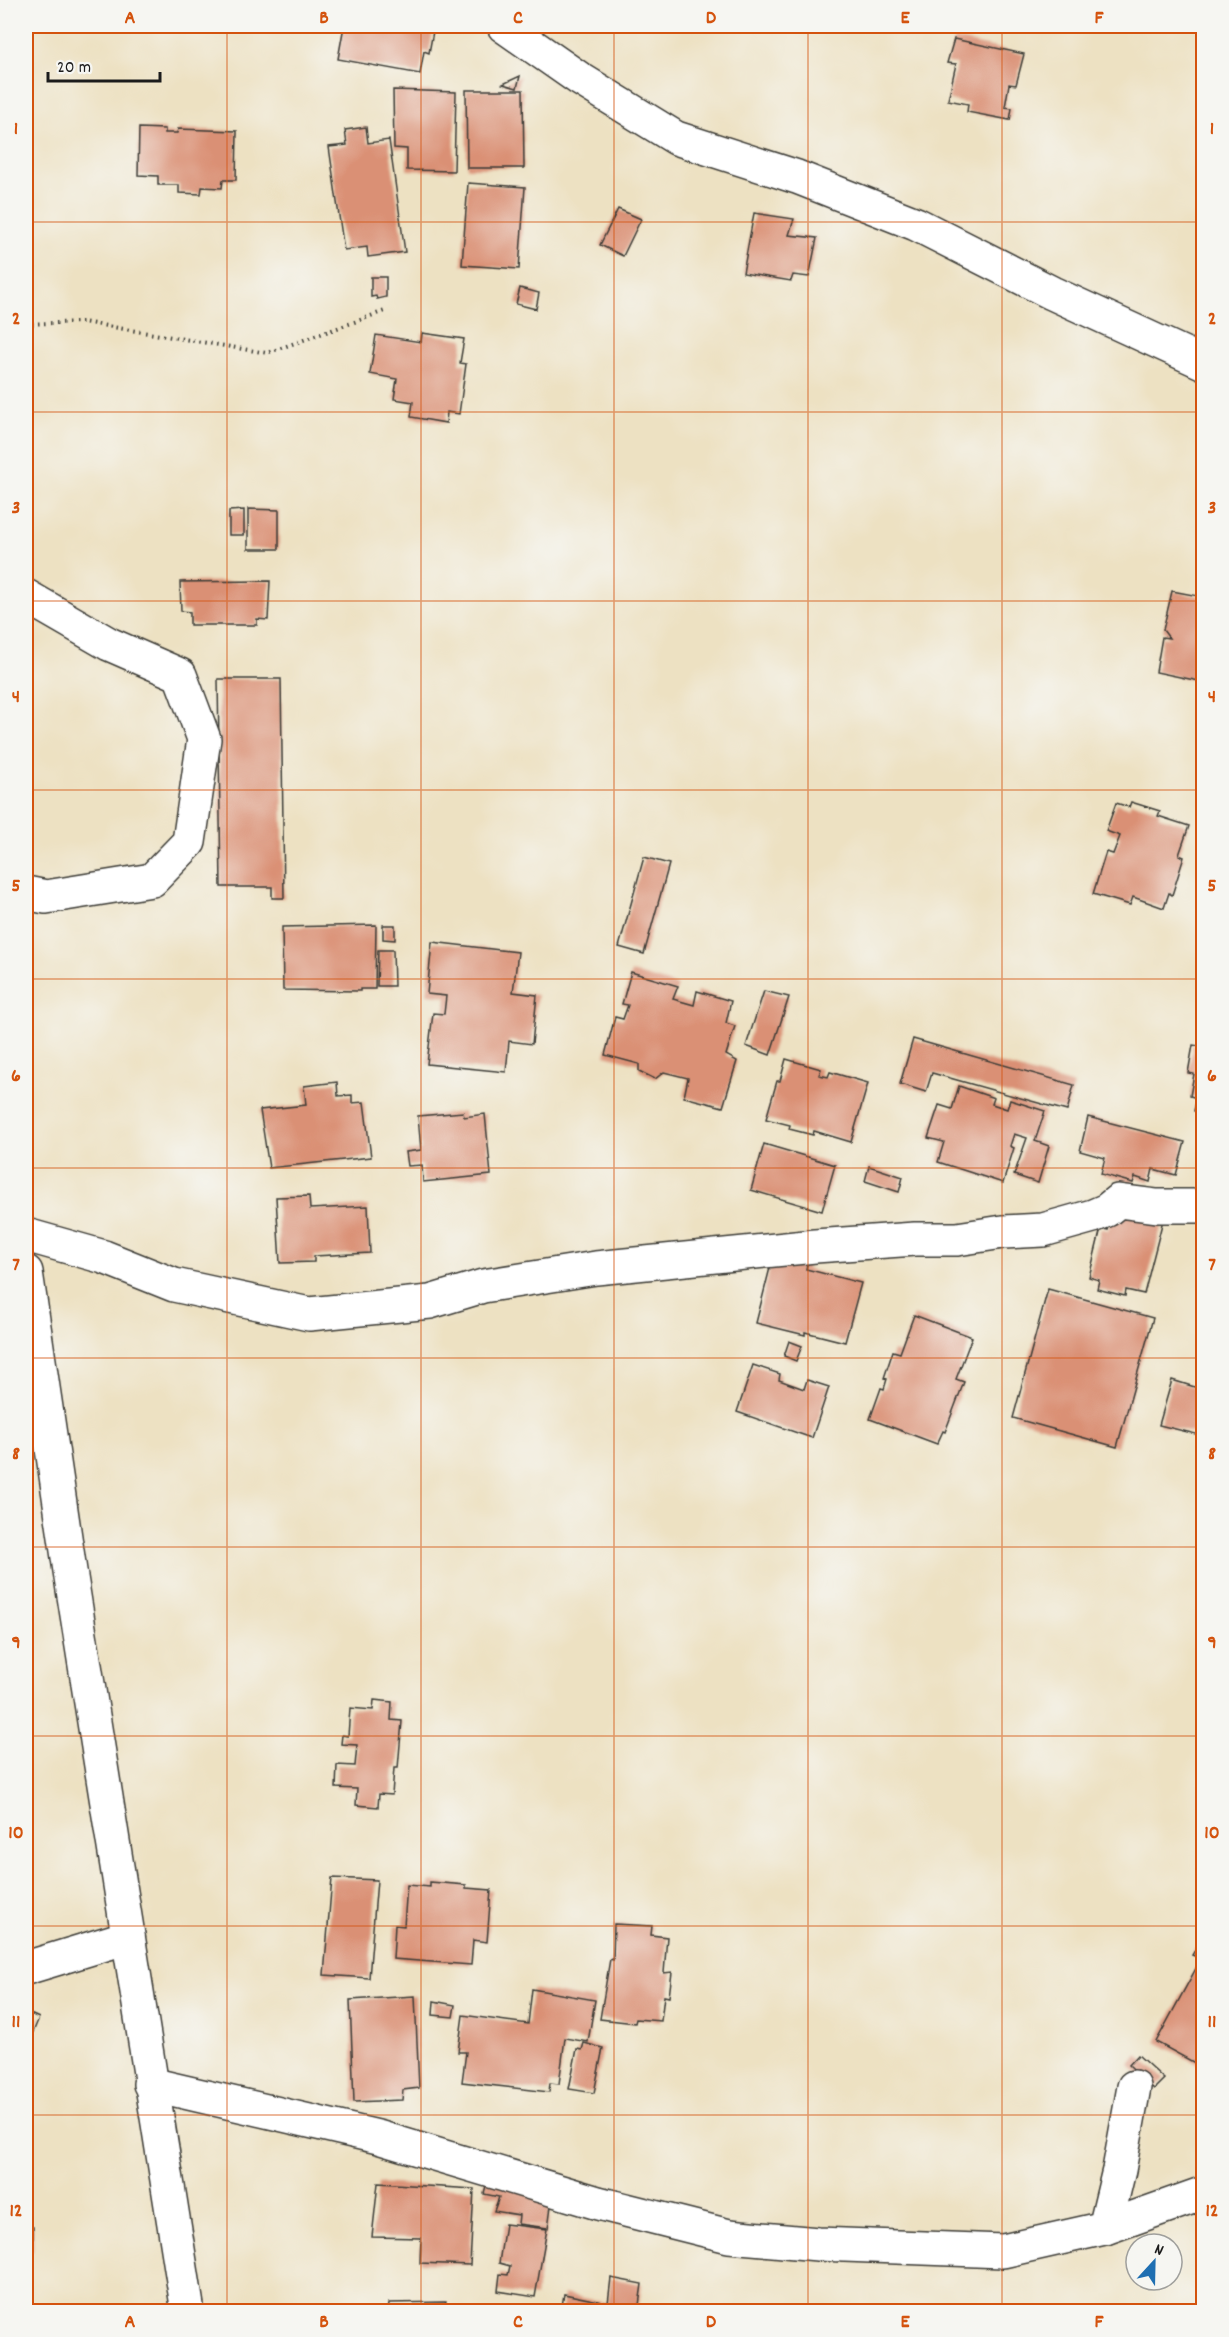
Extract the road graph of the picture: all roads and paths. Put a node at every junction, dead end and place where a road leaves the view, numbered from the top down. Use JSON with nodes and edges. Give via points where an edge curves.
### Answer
{"nodes":[{"id":1,"x":504,"y":26,"type":"edge"},
{"id":2,"x":385,"y":311,"type":"dead end"},
{"id":3,"x":26,"y":324,"type":"edge"},
{"id":4,"x":1203,"y":363,"type":"edge"},
{"id":5,"x":26,"y":596,"type":"edge"},
{"id":6,"x":26,"y":893,"type":"edge"},
{"id":7,"x":1203,"y":1206,"type":"edge"},
{"id":8,"x":26,"y":1235,"type":"edge"},
{"id":9,"x":26,"y":1272,"type":"edge"},
{"id":10,"x":128,"y":1937,"type":"junction"},
{"id":11,"x":26,"y":1968,"type":"edge"},
{"id":12,"x":150,"y":2084,"type":"junction"},
{"id":13,"x":1134,"y":2087,"type":"dead end"},
{"id":14,"x":1203,"y":2193,"type":"edge"},
{"id":15,"x":1105,"y":2229,"type":"junction"},
{"id":16,"x":188,"y":2312,"type":"edge"}],
"edges":[{"from":1,"to":4,"type":"street","via":[[676,138],[796,177],[916,224]]},
{"from":2,"to":3,"type":"path","via":[[267,353],[83,322]]},
{"from":5,"to":6,"type":"street","via":[[109,644],[180,675],[204,739],[189,842],[152,880],[45,897]]},
{"from":7,"to":8,"type":"street","via":[[1118,1201],[1094,1216],[1043,1230],[815,1246],[596,1268],[483,1286],[430,1302],[309,1314],[174,1285],[104,1257]]},
{"from":9,"to":10,"type":"street"},
{"from":10,"to":11,"type":"street"},
{"from":10,"to":12,"type":"street"},
{"from":12,"to":15,"type":"street","via":[[378,2137],[598,2204],[729,2236],[1002,2252]]},
{"from":12,"to":16,"type":"street"},
{"from":13,"to":15,"type":"street"},
{"from":14,"to":15,"type":"street"}]}
